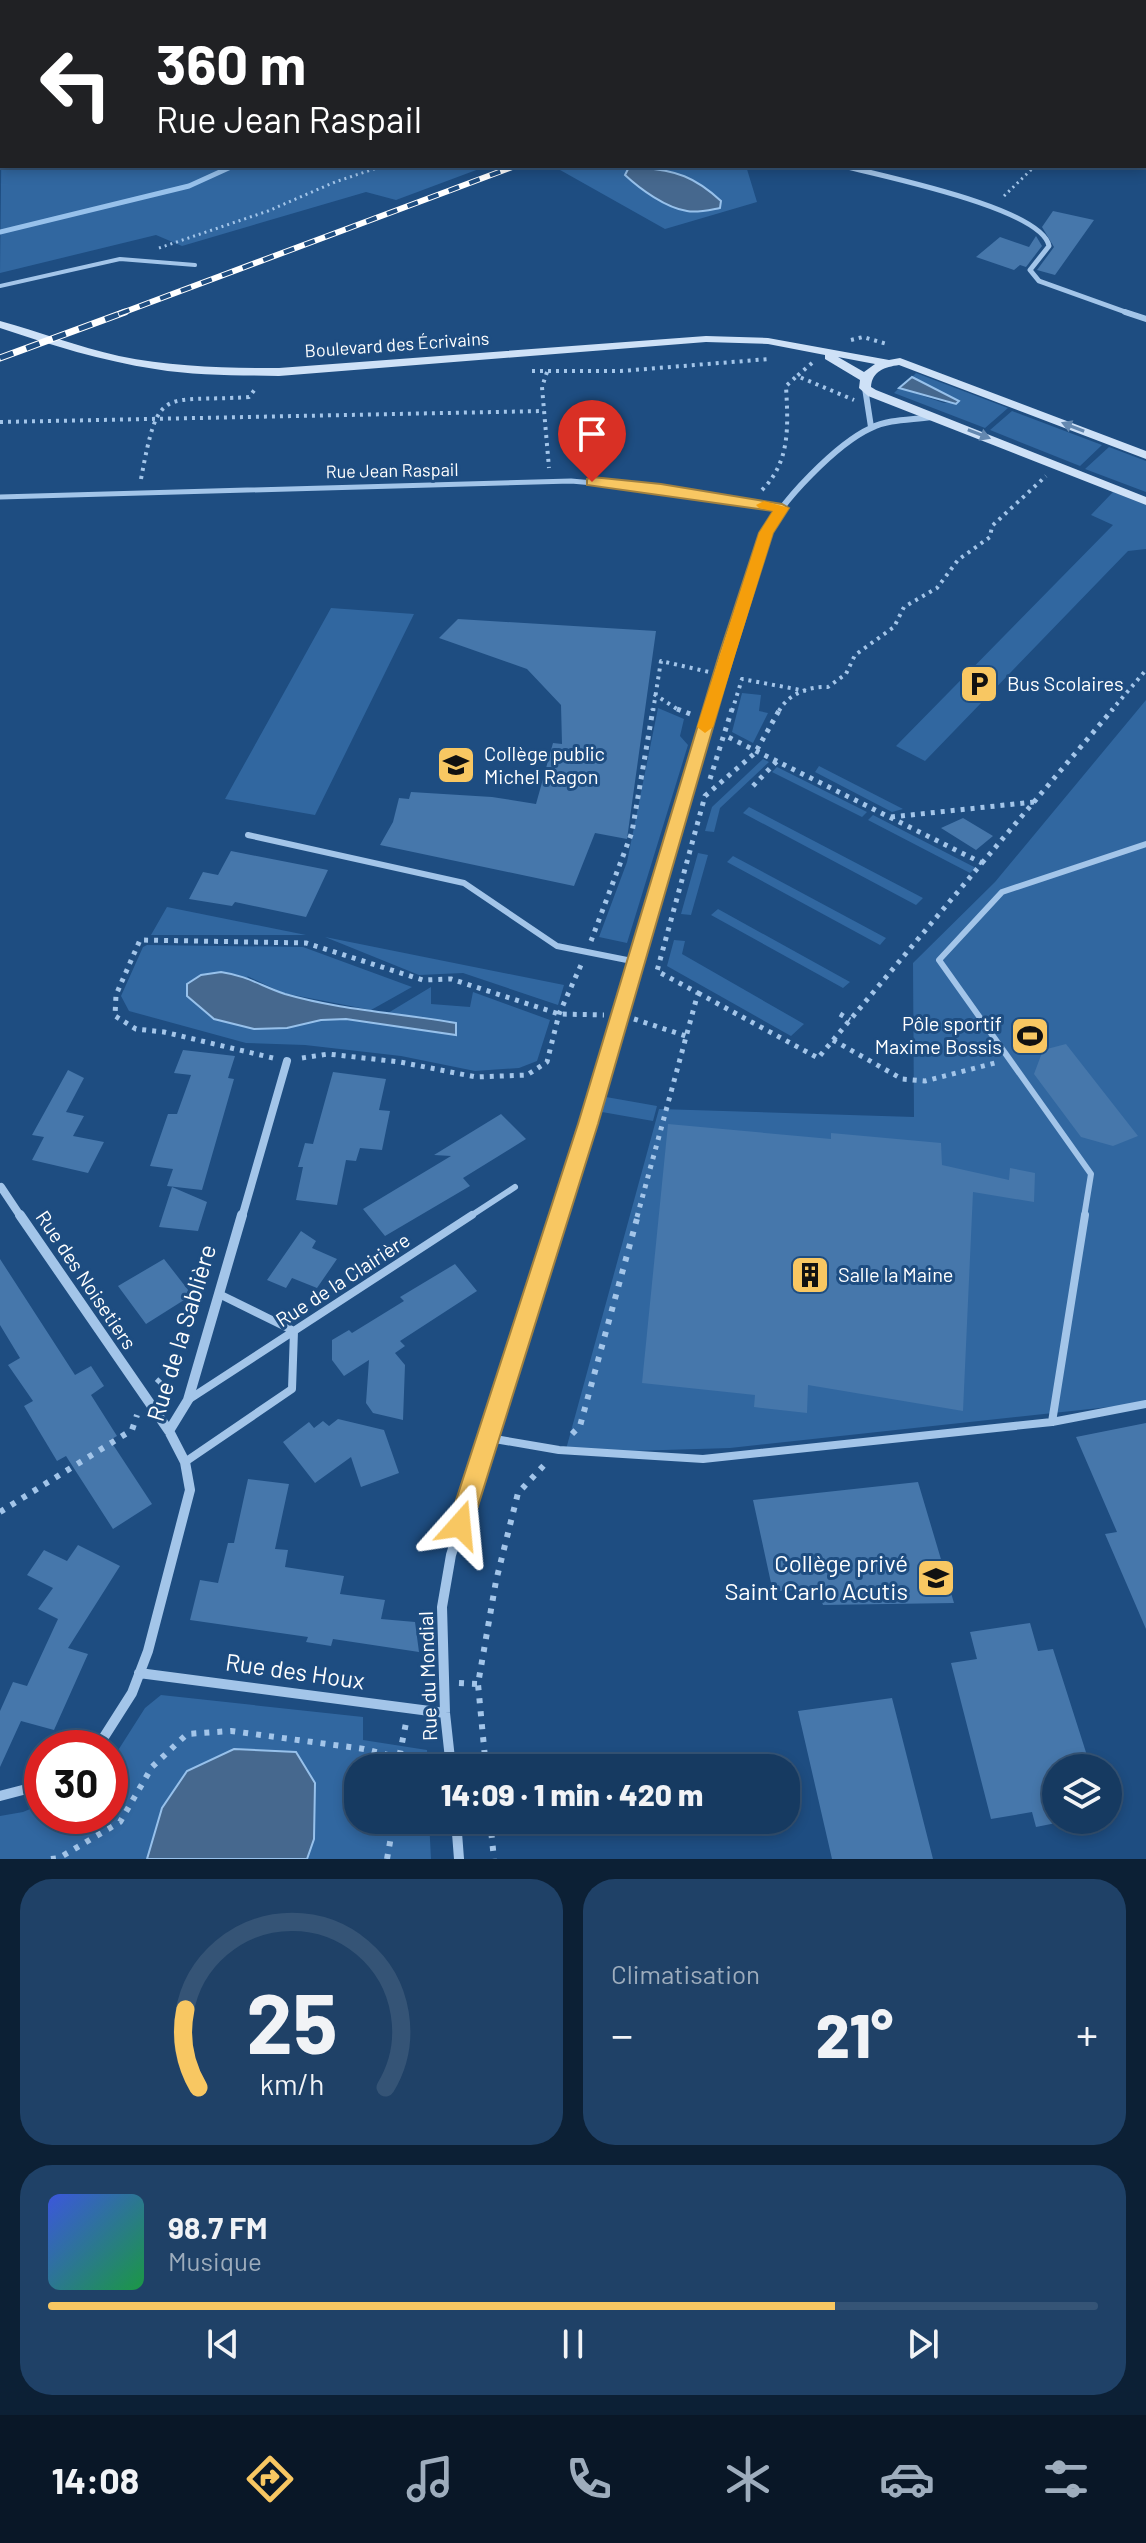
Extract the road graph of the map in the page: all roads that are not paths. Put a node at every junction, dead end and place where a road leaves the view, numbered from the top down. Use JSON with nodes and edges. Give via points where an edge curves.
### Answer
{"nodes":[{"id":1,"x":851,"y":168,"type":"edge"},
{"id":2,"x":195,"y":265,"type":"dead end"},
{"id":3,"x":0,"y":286,"type":"edge"},
{"id":4,"x":1146,"y":319,"type":"edge"},
{"id":5,"x":0,"y":324,"type":"edge"},
{"id":6,"x":801,"y":347,"type":"junction"},
{"id":7,"x":888,"y":363,"type":"junction"},
{"id":8,"x":866,"y":383,"type":"junction"},
{"id":9,"x":933,"y":416,"type":"junction"},
{"id":10,"x":871,"y":427,"type":"junction"},
{"id":11,"x":1146,"y":455,"type":"edge"},
{"id":12,"x":0,"y":497,"type":"edge"},
{"id":13,"x":1146,"y":501,"type":"edge"},
{"id":14,"x":782,"y":508,"type":"junction"},
{"id":15,"x":248,"y":835,"type":"dead end"},
{"id":16,"x":1146,"y":844,"type":"edge"},
{"id":17,"x":637,"y":962,"type":"junction"},
{"id":18,"x":287,"y":1061,"type":"road end"},
{"id":19,"x":1,"y":1187,"type":"edge"},
{"id":20,"x":515,"y":1187,"type":"dead end"},
{"id":21,"x":219,"y":1294,"type":"junction"},
{"id":22,"x":294,"y":1331,"type":"junction"},
{"id":23,"x":188,"y":1400,"type":"junction"},
{"id":24,"x":1146,"y":1404,"type":"edge"},
{"id":25,"x":1052,"y":1422,"type":"junction"},
{"id":26,"x":169,"y":1431,"type":"junction"},
{"id":27,"x":489,"y":1438,"type":"junction"},
{"id":28,"x":185,"y":1462,"type":"junction"},
{"id":29,"x":139,"y":1673,"type":"junction"},
{"id":30,"x":445,"y":1713,"type":"junction"},
{"id":31,"x":108,"y":1730,"type":"edge"},
{"id":32,"x":449,"y":1754,"type":"edge"},
{"id":33,"x":24,"y":1790,"type":"edge"},
{"id":34,"x":0,"y":1796,"type":"edge"},
{"id":35,"x":457,"y":1834,"type":"edge"},
{"id":36,"x":459,"y":1859,"type":"edge"}],
"edges":[{"from":1,"to":4,"type":"street","via":[[990,206],[1036,228],[1049,246],[1030,270],[1039,281]]},
{"from":2,"to":3,"type":"lane","via":[[105,262]]},
{"from":5,"to":6,"type":"main road","name":"Boulevard des Écrivains","via":[[115,358],[232,372],[706,339]]},
{"from":6,"to":7,"type":"main road"},
{"from":6,"to":8,"type":"main road","via":[[833,358]]},
{"from":7,"to":8,"type":"main road","via":[[872,370]]},
{"from":11,"to":7,"type":"main road","one_way":true,"via":[[929,370]]},
{"from":8,"to":9,"type":"main road"},
{"from":8,"to":10,"type":"street"},
{"from":9,"to":10,"type":"street","name":"Rue du Mondial"},
{"from":9,"to":13,"type":"main road","one_way":true},
{"from":10,"to":14,"type":"street","name":"Rue du Mondial","via":[[816,470]]},
{"from":12,"to":14,"type":"lane","name":"Rue Jean Raspail","via":[[571,481]]},
{"from":14,"to":17,"type":"street","name":"Rue du Mondial","via":[[766,533]]},
{"from":15,"to":17,"type":"lane","via":[[464,883],[557,946]]},
{"from":16,"to":25,"type":"lane","via":[[1002,892],[939,960],[1091,1174]]},
{"from":17,"to":27,"type":"street","name":"Rue du Mondial"},
{"from":18,"to":21,"type":"street","name":"Rue de la Sablière"},
{"from":19,"to":26,"type":"street","name":"Rue des Noisetiers"},
{"from":20,"to":22,"type":"lane","name":"Rue de la Clairière"},
{"from":21,"to":22,"type":"lane"},
{"from":21,"to":23,"type":"street","name":"Rue de la Sablière"},
{"from":22,"to":23,"type":"lane","name":"Rue de la Clairière"},
{"from":22,"to":28,"type":"lane","via":[[292,1389]]},
{"from":23,"to":26,"type":"street","name":"Rue de la Sablière"},
{"from":24,"to":25,"type":"lane"},
{"from":25,"to":27,"type":"lane","via":[[703,1459],[559,1450]]},
{"from":26,"to":28,"type":"street","name":"Rue de la Sablière"},
{"from":27,"to":30,"type":"street","name":"Rue du Mondial","via":[[451,1555],[442,1607]]},
{"from":28,"to":29,"type":"street","name":"Rue de la Sablière","via":[[190,1490]]},
{"from":29,"to":30,"type":"street","name":"Rue des Houx"},
{"from":29,"to":31,"type":"street","name":"Rue de la Sablière"},
{"from":30,"to":32,"type":"street","name":"Rue du Mondial"},
{"from":33,"to":34,"type":"street"},
{"from":35,"to":36,"type":"street"}]}
